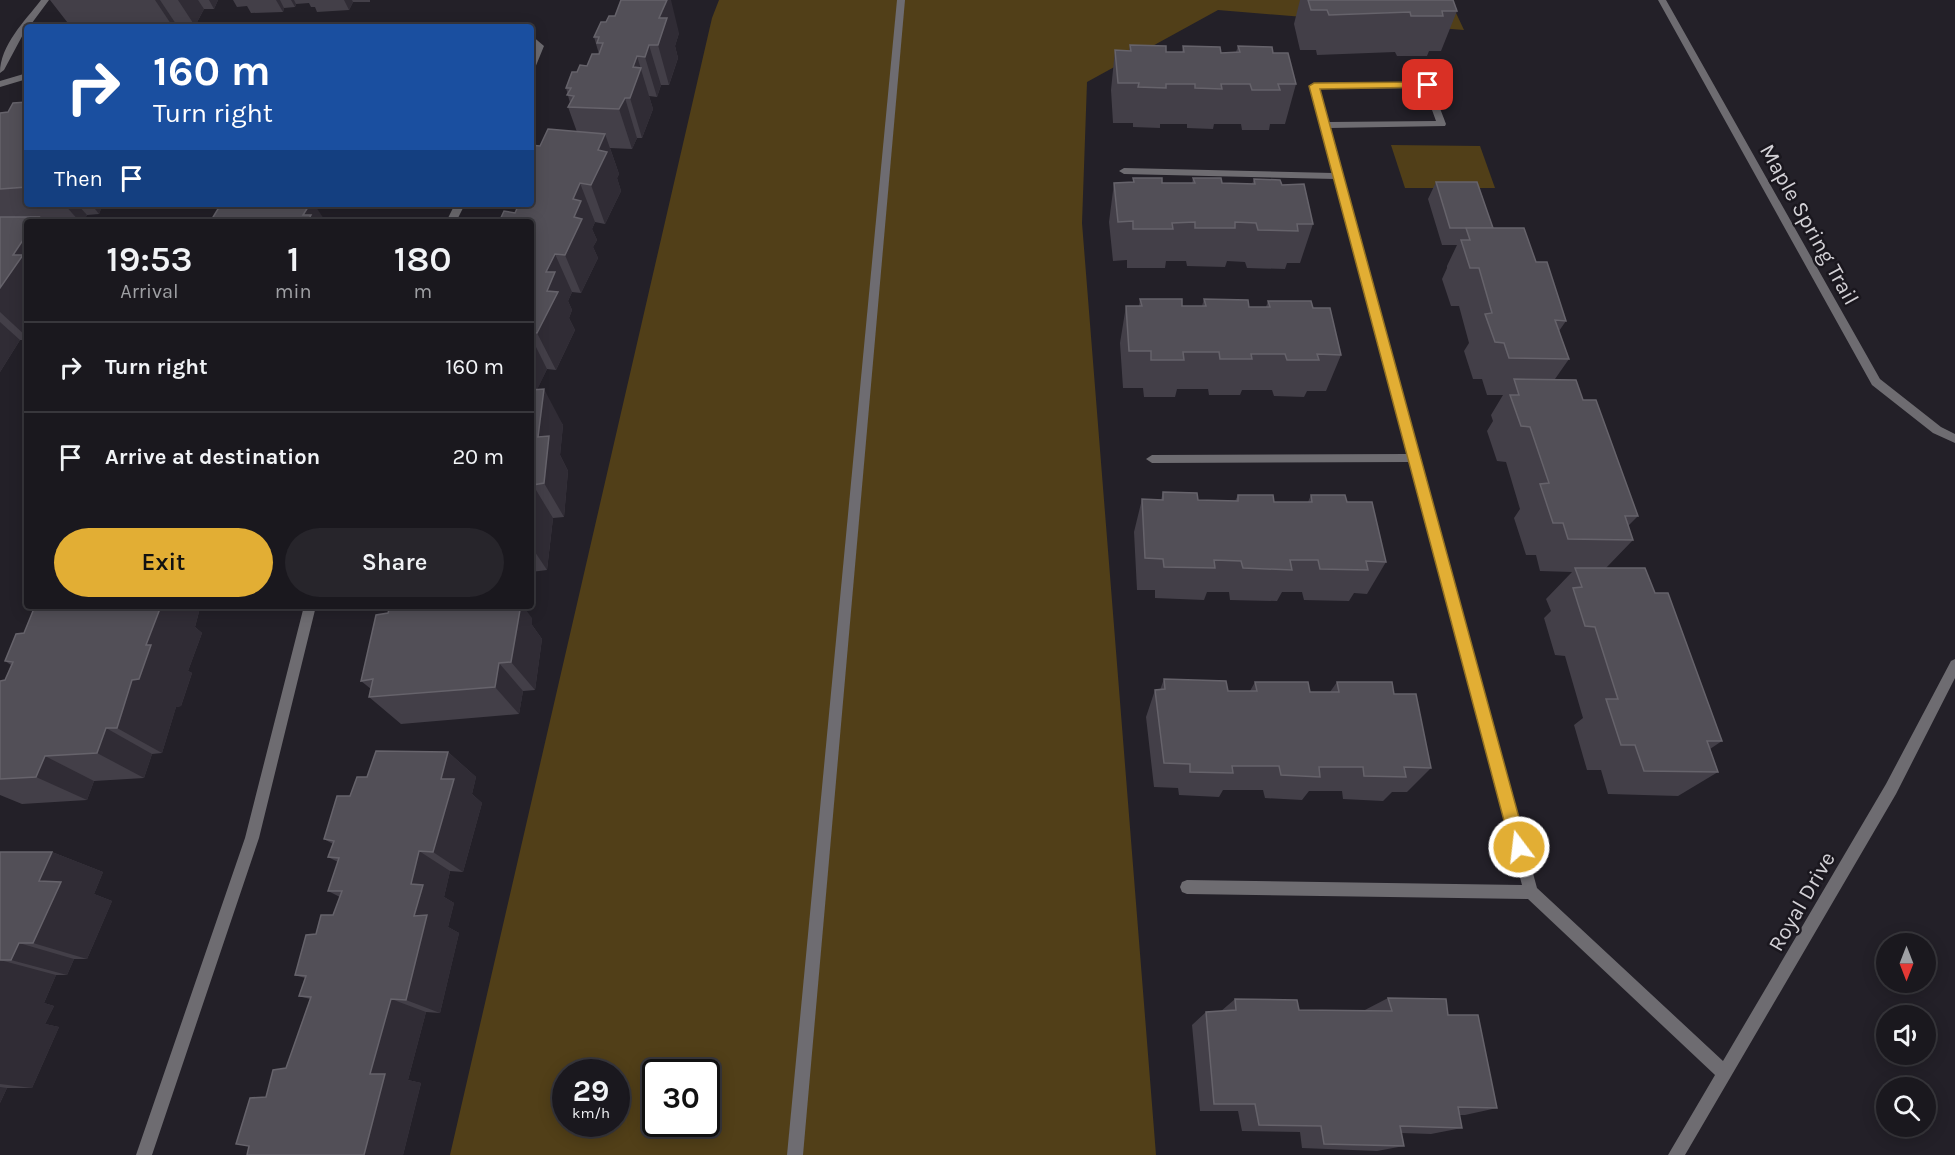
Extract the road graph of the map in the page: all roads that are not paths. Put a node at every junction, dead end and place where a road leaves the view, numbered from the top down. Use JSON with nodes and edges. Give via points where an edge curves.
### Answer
{"nodes":[{"id":1,"x":45,"y":0,"type":"edge"},
{"id":2,"x":901,"y":0,"type":"edge"},
{"id":3,"x":1662,"y":0,"type":"edge"},
{"id":4,"x":27,"y":24,"type":"edge"},
{"id":5,"x":24,"y":28,"type":"edge"},
{"id":6,"x":534,"y":41,"type":"edge"},
{"id":7,"x":534,"y":61,"type":"edge"},
{"id":8,"x":0,"y":70,"type":"edge"},
{"id":9,"x":24,"y":77,"type":"edge"},
{"id":10,"x":0,"y":84,"type":"edge"},
{"id":11,"x":1325,"y":125,"type":"junction"},
{"id":12,"x":1124,"y":171,"type":"dead end"},
{"id":13,"x":1339,"y":176,"type":"junction"},
{"id":14,"x":1955,"y":439,"type":"edge"},
{"id":15,"x":1415,"y":458,"type":"junction"},
{"id":16,"x":1152,"y":459,"type":"dead end"},
{"id":17,"x":309,"y":609,"type":"edge"},
{"id":18,"x":1955,"y":666,"type":"edge"},
{"id":19,"x":1187,"y":887,"type":"dead end"},
{"id":20,"x":1531,"y":892,"type":"junction"},
{"id":21,"x":1724,"y":1073,"type":"junction"},
{"id":22,"x":144,"y":1155,"type":"edge"},
{"id":23,"x":795,"y":1155,"type":"edge"},
{"id":24,"x":1676,"y":1155,"type":"edge"}],
"edges":[{"from":1,"to":4,"type":"street"},
{"from":2,"to":23,"type":"street"},
{"from":3,"to":14,"type":"street","name":"Maple Spring Trail","via":[[1876,382]]},
{"from":5,"to":8,"type":"street"},
{"from":6,"to":7,"type":"street","via":[[540,46]]},
{"from":9,"to":10,"type":"street"},
{"from":11,"to":11,"type":"street","via":[[1372,125],[1442,124],[1428,85],[1314,86]]},
{"from":11,"to":13,"type":"street"},
{"from":12,"to":13,"type":"street"},
{"from":13,"to":15,"type":"street"},
{"from":15,"to":16,"type":"street"},
{"from":15,"to":20,"type":"street"},
{"from":17,"to":22,"type":"street","via":[[252,838]]},
{"from":18,"to":21,"type":"street","name":"Royal Drive","via":[[1891,789]]},
{"from":19,"to":20,"type":"street"},
{"from":20,"to":21,"type":"street"},
{"from":21,"to":24,"type":"street","name":"Royal Drive"}]}
